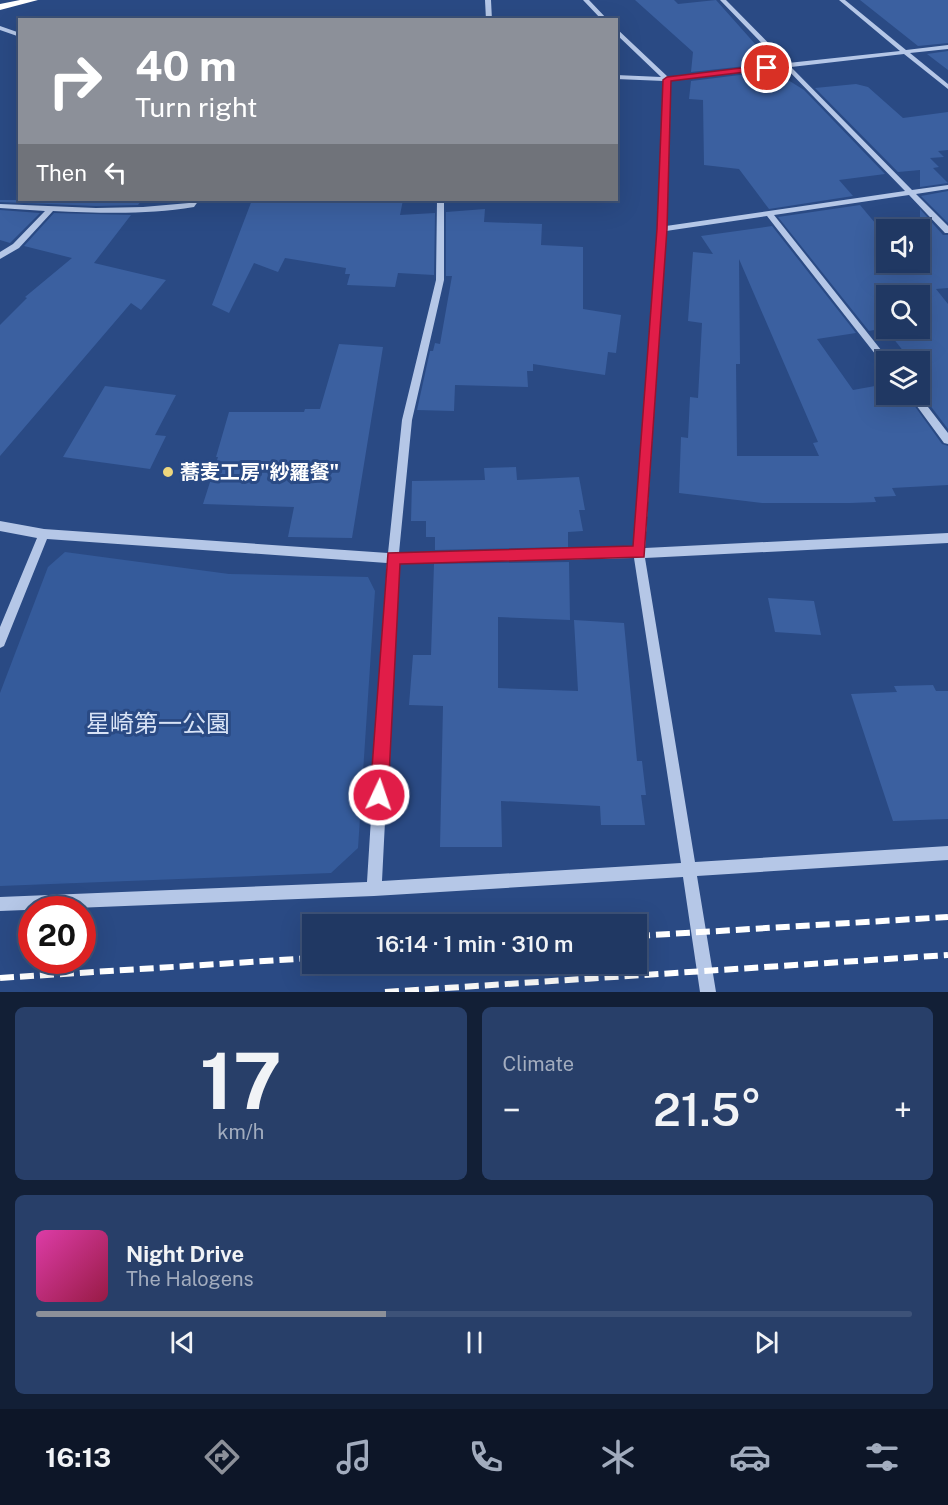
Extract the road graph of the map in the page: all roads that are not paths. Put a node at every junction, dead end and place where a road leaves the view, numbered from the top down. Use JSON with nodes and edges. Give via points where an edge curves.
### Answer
{"nodes":[{"id":1,"x":33,"y":0,"type":"edge"},
{"id":2,"x":488,"y":0,"type":"edge"},
{"id":3,"x":586,"y":0,"type":"edge"},
{"id":4,"x":723,"y":0,"type":"edge"},
{"id":5,"x":842,"y":0,"type":"edge"},
{"id":6,"x":0,"y":7,"type":"edge"},
{"id":7,"x":489,"y":18,"type":"edge"},
{"id":8,"x":604,"y":18,"type":"edge"},
{"id":9,"x":0,"y":28,"type":"edge"},
{"id":10,"x":618,"y":32,"type":"edge"},
{"id":11,"x":18,"y":34,"type":"edge"},
{"id":12,"x":948,"y":47,"type":"edge"},
{"id":13,"x":906,"y":52,"type":"junction"},
{"id":14,"x":787,"y":66,"type":"junction"},
{"id":15,"x":618,"y":77,"type":"edge"},
{"id":16,"x":667,"y":80,"type":"junction"},
{"id":17,"x":948,"y":87,"type":"edge"},
{"id":18,"x":948,"y":187,"type":"edge"},
{"id":19,"x":911,"y":192,"type":"junction"},
{"id":20,"x":37,"y":201,"type":"edge"},
{"id":21,"x":194,"y":201,"type":"edge"},
{"id":22,"x":440,"y":201,"type":"edge"},
{"id":23,"x":0,"y":207,"type":"edge"},
{"id":24,"x":28,"y":208,"type":"junction"},
{"id":25,"x":51,"y":209,"type":"junction"},
{"id":26,"x":769,"y":213,"type":"junction"},
{"id":27,"x":662,"y":229,"type":"junction"},
{"id":28,"x":948,"y":231,"type":"edge"},
{"id":29,"x":0,"y":256,"type":"edge"},
{"id":30,"x":877,"y":351,"type":"edge"},
{"id":31,"x":921,"y":405,"type":"edge"},
{"id":32,"x":948,"y":440,"type":"edge"},
{"id":33,"x":0,"y":526,"type":"edge"},
{"id":34,"x":44,"y":534,"type":"junction"},
{"id":35,"x":948,"y":538,"type":"edge"},
{"id":36,"x":639,"y":553,"type":"junction"},
{"id":37,"x":393,"y":558,"type":"junction"},
{"id":38,"x":0,"y":642,"type":"edge"},
{"id":39,"x":948,"y":853,"type":"edge"},
{"id":40,"x":689,"y":869,"type":"junction"},
{"id":41,"x":374,"y":889,"type":"junction"},
{"id":42,"x":0,"y":904,"type":"edge"},
{"id":43,"x":708,"y":992,"type":"edge"}],
"edges":[{"from":1,"to":6,"type":"highway"},
{"from":2,"to":7,"type":"street"},
{"from":3,"to":8,"type":"street"},
{"from":4,"to":14,"type":"street"},
{"from":5,"to":13,"type":"street"},
{"from":9,"to":11,"type":"street"},
{"from":10,"to":16,"type":"street"},
{"from":12,"to":13,"type":"street"},
{"from":13,"to":14,"type":"street"},
{"from":13,"to":17,"type":"street"},
{"from":14,"to":16,"type":"street"},
{"from":14,"to":19,"type":"street"},
{"from":15,"to":16,"type":"street"},
{"from":16,"to":27,"type":"street"},
{"from":18,"to":19,"type":"street"},
{"from":19,"to":26,"type":"street"},
{"from":19,"to":28,"type":"street"},
{"from":20,"to":24,"type":"street"},
{"from":21,"to":25,"type":"street","via":[[191,205],[168,208]]},
{"from":22,"to":37,"type":"street","via":[[440,280],[407,420]]},
{"from":23,"to":24,"type":"street"},
{"from":24,"to":25,"type":"street"},
{"from":25,"to":29,"type":"street","via":[[16,246]]},
{"from":26,"to":27,"type":"street"},
{"from":26,"to":30,"type":"street"},
{"from":27,"to":36,"type":"street"},
{"from":31,"to":32,"type":"street"},
{"from":33,"to":34,"type":"street"},
{"from":34,"to":37,"type":"street"},
{"from":34,"to":38,"type":"street"},
{"from":35,"to":36,"type":"street"},
{"from":36,"to":37,"type":"street"},
{"from":36,"to":40,"type":"street"},
{"from":37,"to":41,"type":"street"},
{"from":39,"to":40,"type":"street"},
{"from":40,"to":41,"type":"street"},
{"from":40,"to":43,"type":"street"},
{"from":41,"to":42,"type":"street"}]}
